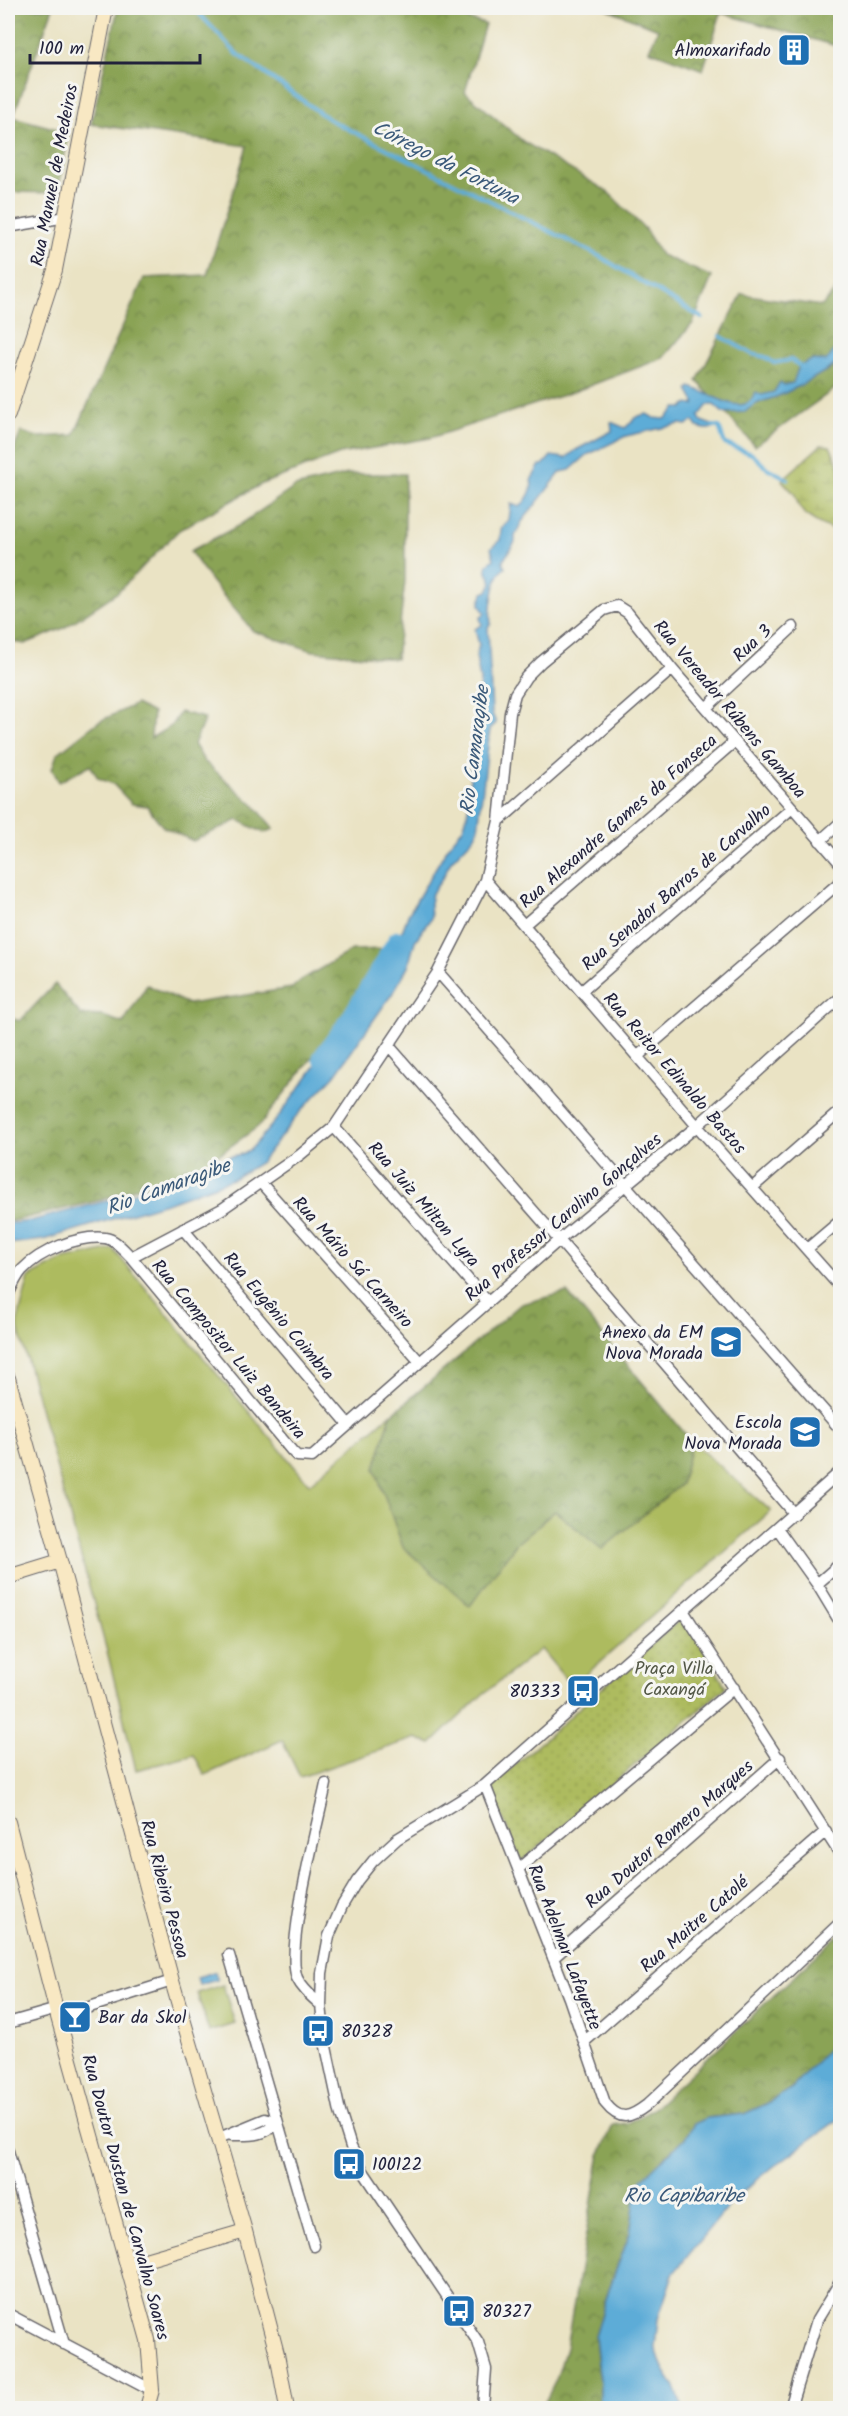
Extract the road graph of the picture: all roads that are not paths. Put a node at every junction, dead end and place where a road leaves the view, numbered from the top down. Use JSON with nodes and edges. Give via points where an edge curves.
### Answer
{"nodes":[{"id":1,"x":106,"y":8,"type":"edge"},
{"id":2,"x":66,"y":217,"type":"junction"},
{"id":3,"x":8,"y":227,"type":"edge"},
{"id":4,"x":8,"y":415,"type":"edge"},
{"id":5,"x":794,"y":627,"type":"dead end"},
{"id":6,"x":672,"y":669,"type":"junction"},
{"id":7,"x":706,"y":708,"type":"junction"},
{"id":8,"x":734,"y":742,"type":"junction"},
{"id":9,"x":792,"y":808,"type":"junction"},
{"id":10,"x":499,"y":821,"type":"junction"},
{"id":11,"x":840,"y":823,"type":"edge"},
{"id":12,"x":820,"y":841,"type":"junction"},
{"id":13,"x":840,"y":863,"type":"edge"},
{"id":14,"x":485,"y":880,"type":"junction"},
{"id":15,"x":840,"y":882,"type":"edge"},
{"id":16,"x":524,"y":925,"type":"junction"},
{"id":17,"x":438,"y":972,"type":"junction"},
{"id":18,"x":582,"y":991,"type":"junction"},
{"id":19,"x":840,"y":998,"type":"edge"},
{"id":20,"x":390,"y":1047,"type":"junction"},
{"id":21,"x":638,"y":1056,"type":"junction"},
{"id":22,"x":840,"y":1111,"type":"edge"},
{"id":23,"x":697,"y":1126,"type":"junction"},
{"id":24,"x":334,"y":1127,"type":"junction"},
{"id":25,"x":261,"y":1183,"type":"junction"},
{"id":26,"x":626,"y":1185,"type":"junction"},
{"id":27,"x":753,"y":1187,"type":"junction"},
{"id":28,"x":840,"y":1221,"type":"edge"},
{"id":29,"x":183,"y":1229,"type":"junction"},
{"id":30,"x":559,"y":1240,"type":"junction"},
{"id":31,"x":807,"y":1249,"type":"junction"},
{"id":32,"x":131,"y":1257,"type":"junction"},
{"id":33,"x":840,"y":1287,"type":"edge"},
{"id":34,"x":8,"y":1294,"type":"edge"},
{"id":35,"x":488,"y":1302,"type":"junction"},
{"id":36,"x":420,"y":1362,"type":"junction"},
{"id":37,"x":8,"y":1378,"type":"edge"},
{"id":38,"x":349,"y":1425,"type":"junction"},
{"id":39,"x":840,"y":1429,"type":"edge"},
{"id":40,"x":305,"y":1458,"type":"joint"},
{"id":41,"x":840,"y":1472,"type":"edge"},
{"id":42,"x":794,"y":1514,"type":"junction"},
{"id":43,"x":777,"y":1528,"type":"junction"},
{"id":44,"x":60,"y":1562,"type":"junction"},
{"id":45,"x":840,"y":1564,"type":"edge"},
{"id":46,"x":8,"y":1577,"type":"edge"},
{"id":47,"x":817,"y":1584,"type":"junction"},
{"id":48,"x":684,"y":1612,"type":"junction"},
{"id":49,"x":840,"y":1622,"type":"edge"},
{"id":50,"x":734,"y":1688,"type":"junction"},
{"id":51,"x":780,"y":1758,"type":"junction"},
{"id":52,"x":327,"y":1784,"type":"dead end"},
{"id":53,"x":485,"y":1785,"type":"junction"},
{"id":54,"x":8,"y":1822,"type":"edge"},
{"id":55,"x":826,"y":1831,"type":"junction"},
{"id":56,"x":840,"y":1854,"type":"edge"},
{"id":57,"x":518,"y":1869,"type":"junction"},
{"id":58,"x":840,"y":1923,"type":"edge"},
{"id":59,"x":229,"y":1955,"type":"dead end"},
{"id":60,"x":553,"y":1958,"type":"junction"},
{"id":61,"x":172,"y":1981,"type":"junction"},
{"id":62,"x":321,"y":2005,"type":"junction"},
{"id":63,"x":58,"y":2013,"type":"junction"},
{"id":64,"x":8,"y":2023,"type":"edge"},
{"id":65,"x":584,"y":2042,"type":"junction"},
{"id":66,"x":277,"y":2122,"type":"junction"},
{"id":67,"x":225,"y":2136,"type":"junction"},
{"id":68,"x":8,"y":2151,"type":"edge"},
{"id":69,"x":245,"y":2231,"type":"junction"},
{"id":70,"x":314,"y":2246,"type":"dead end"},
{"id":71,"x":128,"y":2265,"type":"junction"},
{"id":72,"x":840,"y":2282,"type":"edge"},
{"id":73,"x":8,"y":2314,"type":"edge"},
{"id":74,"x":64,"y":2344,"type":"junction"},
{"id":75,"x":152,"y":2390,"type":"junction"},
{"id":76,"x":147,"y":2409,"type":"edge"},
{"id":77,"x":287,"y":2409,"type":"edge"},
{"id":78,"x":483,"y":2409,"type":"edge"},
{"id":79,"x":790,"y":2409,"type":"edge"}],
"edges":[{"from":1,"to":2,"type":"main road","name":"Rua Manuel de Medeiros"},
{"from":2,"to":3,"type":"street"},
{"from":2,"to":4,"type":"main road","name":"Rua Manuel de Medeiros","via":[[54,273]]},
{"from":5,"to":7,"type":"street","name":"Rua 3"},
{"from":6,"to":7,"type":"street","name":"Rua Vereador Rúbens Gamboa"},
{"from":6,"to":10,"type":"street"},
{"from":6,"to":10,"type":"street","name":"Rua Vereador Rúbens Gamboa","via":[[628,613],[617,606],[604,610],[541,662],[515,694]]},
{"from":7,"to":8,"type":"street","name":"Rua Vereador Rúbens Gamboa"},
{"from":8,"to":9,"type":"street","name":"Rua Vereador Rúbens Gamboa"},
{"from":8,"to":16,"type":"street","name":"Rua Alexandre Gomes da Fonseca"},
{"from":9,"to":12,"type":"street","name":"Rua Vereador Rúbens Gamboa"},
{"from":9,"to":18,"type":"street","name":"Rua Senador Barros de Carvalho"},
{"from":10,"to":14,"type":"street"},
{"from":11,"to":12,"type":"street"},
{"from":12,"to":13,"type":"street","name":"Rua Vereador Rúbens Gamboa"},
{"from":14,"to":16,"type":"street","name":"Rua Reitor Edinaldo Bastos"},
{"from":14,"to":17,"type":"street"},
{"from":15,"to":21,"type":"street"},
{"from":16,"to":18,"type":"street","name":"Rua Reitor Edinaldo Bastos"},
{"from":17,"to":20,"type":"street"},
{"from":17,"to":26,"type":"street"},
{"from":18,"to":21,"type":"street","name":"Rua Reitor Edinaldo Bastos"},
{"from":19,"to":23,"type":"street","name":"Rua Professor Carolino Gonçalves"},
{"from":20,"to":24,"type":"street"},
{"from":20,"to":30,"type":"street"},
{"from":21,"to":23,"type":"street","name":"Rua Reitor Edinaldo Bastos"},
{"from":22,"to":27,"type":"street"},
{"from":23,"to":26,"type":"street","name":"Rua Professor Carolino Gonçalves"},
{"from":23,"to":27,"type":"street","name":"Rua Reitor Edinaldo Bastos"},
{"from":24,"to":25,"type":"street"},
{"from":24,"to":35,"type":"street","name":"Rua Juiz Milton Lyra"},
{"from":25,"to":29,"type":"street"},
{"from":25,"to":36,"type":"street","name":"Rua Mário Sá Carneiro"},
{"from":26,"to":30,"type":"street","name":"Rua Professor Carolino Gonçalves"},
{"from":26,"to":39,"type":"street"},
{"from":27,"to":31,"type":"street","name":"Rua Reitor Edinaldo Bastos"},
{"from":28,"to":31,"type":"street"},
{"from":29,"to":32,"type":"street"},
{"from":29,"to":38,"type":"street","name":"Rua Eugênio Coimbra"},
{"from":30,"to":35,"type":"street","name":"Rua Professor Carolino Gonçalves"},
{"from":30,"to":42,"type":"street"},
{"from":31,"to":33,"type":"street","name":"Rua Reitor Edinaldo Bastos"},
{"from":32,"to":34,"type":"street","name":"Rua Compositor Luiz Bandeira","via":[[105,1238],[81,1240],[32,1262],[15,1279]]},
{"from":32,"to":40,"type":"street","name":"Rua Compositor Luiz Bandeira","via":[[297,1456]]},
{"from":35,"to":36,"type":"street","name":"Rua Professor Carolino Gonçalves"},
{"from":36,"to":38,"type":"street","name":"Rua Professor Carolino Gonçalves"},
{"from":37,"to":44,"type":"main road","name":"Rua Ribeiro Pessoa"},
{"from":38,"to":40,"type":"street","name":"Rua Professor Carolino Gonçalves","via":[[312,1457]]},
{"from":41,"to":42,"type":"street"},
{"from":42,"to":43,"type":"street"},
{"from":43,"to":47,"type":"street"},
{"from":43,"to":48,"type":"street"},
{"from":44,"to":46,"type":"main road"},
{"from":44,"to":61,"type":"main road","name":"Rua Ribeiro Pessoa"},
{"from":45,"to":47,"type":"street"},
{"from":47,"to":49,"type":"street"},
{"from":48,"to":50,"type":"street"},
{"from":48,"to":53,"type":"street"},
{"from":50,"to":51,"type":"street"},
{"from":50,"to":57,"type":"street"},
{"from":51,"to":55,"type":"street"},
{"from":51,"to":60,"type":"street","name":"Rua Doutor Romero Marques"},
{"from":52,"to":62,"type":"street","via":[[293,1949],[302,1988]]},
{"from":53,"to":57,"type":"street","name":"Rua Adelmar Lafayette"},
{"from":53,"to":62,"type":"street","via":[[397,1839],[357,1881],[330,1936],[322,1972]]},
{"from":54,"to":63,"type":"main road","name":"Rua Doutor Dustan de Carvalho Soares"},
{"from":55,"to":56,"type":"street"},
{"from":55,"to":65,"type":"street","name":"Rua Maitre Catolé"},
{"from":57,"to":60,"type":"street","name":"Rua Adelmar Lafayette"},
{"from":58,"to":65,"type":"street","name":"Rua Adelmar Lafayette","via":[[637,2113],[620,2116],[605,2103]]},
{"from":59,"to":66,"type":"street"},
{"from":60,"to":65,"type":"street","name":"Rua Adelmar Lafayette"},
{"from":61,"to":63,"type":"street"},
{"from":61,"to":67,"type":"main road","name":"Rua Ribeiro Pessoa"},
{"from":62,"to":78,"type":"street","via":[[331,2074],[351,2147],[376,2193],[478,2342],[486,2369]]},
{"from":63,"to":64,"type":"street"},
{"from":63,"to":71,"type":"main road","name":"Rua Doutor Dustan de Carvalho Soares"},
{"from":66,"to":67,"type":"street","via":[[265,2119]]},
{"from":66,"to":70,"type":"street"},
{"from":67,"to":69,"type":"main road","name":"Rua Ribeiro Pessoa"},
{"from":68,"to":74,"type":"street"},
{"from":69,"to":71,"type":"main road"},
{"from":69,"to":77,"type":"main road","name":"Rua Ribeiro Pessoa"},
{"from":71,"to":75,"type":"main road","name":"Rua Doutor Dustan de Carvalho Soares","via":[[148,2340]]},
{"from":72,"to":79,"type":"street","via":[[817,2320]]},
{"from":73,"to":74,"type":"street"},
{"from":74,"to":75,"type":"street"},
{"from":75,"to":76,"type":"main road","name":"Rua Doutor Dustan de Carvalho Soares"}]}
